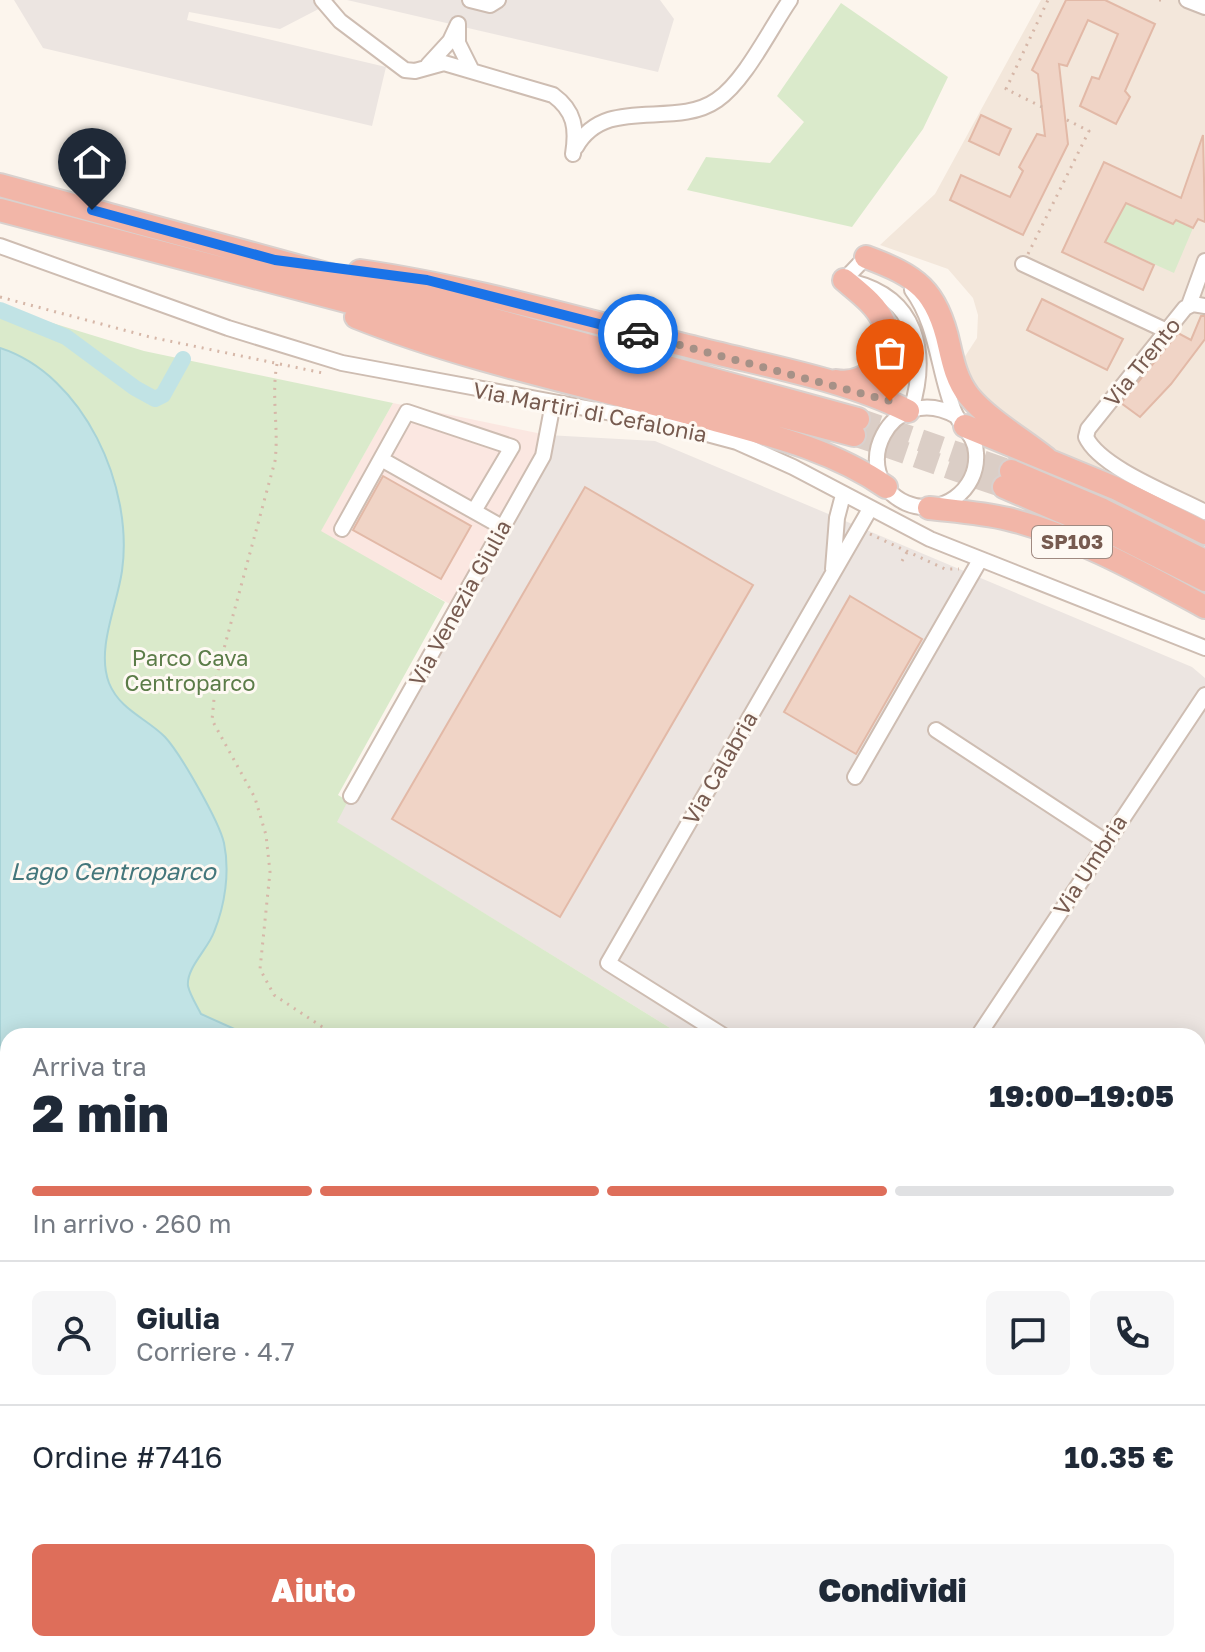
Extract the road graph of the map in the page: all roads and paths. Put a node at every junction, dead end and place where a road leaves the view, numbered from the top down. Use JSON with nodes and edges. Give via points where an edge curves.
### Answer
{"nodes":[{"id":1,"x":322,"y":0,"type":"edge"},
{"id":2,"x":470,"y":0,"type":"edge"},
{"id":3,"x":498,"y":0,"type":"edge"},
{"id":4,"x":790,"y":0,"type":"edge"},
{"id":5,"x":1048,"y":0,"type":"edge"},
{"id":6,"x":1187,"y":0,"type":"edge"},
{"id":7,"x":1205,"y":7,"type":"edge"},
{"id":8,"x":425,"y":68,"type":"junction"},
{"id":9,"x":471,"y":69,"type":"junction"},
{"id":10,"x":1042,"y":107,"type":"dead end"},
{"id":11,"x":1065,"y":119,"type":"dead end"},
{"id":12,"x":0,"y":185,"type":"edge"},
{"id":13,"x":0,"y":210,"type":"edge"},
{"id":14,"x":0,"y":246,"type":"edge"},
{"id":15,"x":866,"y":257,"type":"junction"},
{"id":16,"x":275,"y":260,"type":"junction"},
{"id":17,"x":1205,"y":261,"type":"edge"},
{"id":18,"x":1023,"y":264,"type":"joint"},
{"id":19,"x":844,"y":280,"type":"junction"},
{"id":20,"x":269,"y":283,"type":"junction"},
{"id":21,"x":0,"y":297,"type":"edge"},
{"id":22,"x":1189,"y":305,"type":"junction"},
{"id":23,"x":1205,"y":306,"type":"edge"},
{"id":24,"x":1167,"y":331,"type":"junction"},
{"id":25,"x":277,"y":364,"type":"junction"},
{"id":26,"x":788,"y":372,"type":"junction"},
{"id":27,"x":332,"y":375,"type":"dead end"},
{"id":28,"x":553,"y":403,"type":"junction"},
{"id":29,"x":910,"y":411,"type":"junction"},
{"id":30,"x":960,"y":421,"type":"junction"},
{"id":31,"x":1046,"y":458,"type":"junction"},
{"id":32,"x":381,"y":459,"type":"junction"},
{"id":33,"x":886,"y":487,"type":"junction"},
{"id":34,"x":843,"y":495,"type":"junction"},
{"id":35,"x":929,"y":508,"type":"junction"},
{"id":36,"x":870,"y":509,"type":"junction"},
{"id":37,"x":474,"y":511,"type":"junction"},
{"id":38,"x":1205,"y":512,"type":"edge"},
{"id":39,"x":502,"y":527,"type":"junction"},
{"id":40,"x":859,"y":528,"type":"junction"},
{"id":41,"x":342,"y":529,"type":"dead end"},
{"id":42,"x":1205,"y":533,"type":"edge"},
{"id":43,"x":907,"y":552,"type":"junction"},
{"id":44,"x":980,"y":560,"type":"junction"},
{"id":45,"x":902,"y":561,"type":"dead end"},
{"id":46,"x":1205,"y":561,"type":"edge"},
{"id":47,"x":965,"y":569,"type":"dead end"},
{"id":48,"x":833,"y":572,"type":"junction"},
{"id":49,"x":1205,"y":580,"type":"edge"},
{"id":50,"x":1205,"y":607,"type":"edge"},
{"id":51,"x":1205,"y":648,"type":"edge"},
{"id":52,"x":1205,"y":695,"type":"edge"},
{"id":53,"x":936,"y":730,"type":"dead end"},
{"id":54,"x":855,"y":777,"type":"dead end"},
{"id":55,"x":351,"y":796,"type":"dead end"},
{"id":56,"x":1105,"y":841,"type":"junction"},
{"id":57,"x":324,"y":1028,"type":"edge"},
{"id":58,"x":711,"y":1028,"type":"edge"},
{"id":59,"x":983,"y":1028,"type":"edge"}],
"edges":[{"from":1,"to":8,"type":"street","via":[[396,66]]},
{"from":2,"to":3,"type":"street","via":[[490,5]]},
{"from":4,"to":9,"type":"street","via":[[734,85],[716,101],[689,111],[603,121],[586,133],[572,158],[574,122],[558,99]]},
{"from":5,"to":10,"type":"path","via":[[1006,89]]},
{"from":6,"to":7,"type":"street"},
{"from":8,"to":9,"type":"street","via":[[444,63]]},
{"from":8,"to":9,"type":"street","via":[[458,24],[458,43]]},
{"from":11,"to":18,"type":"path","via":[[1089,131]]},
{"from":12,"to":16,"type":"highway"},
{"from":13,"to":20,"type":"highway"},
{"from":14,"to":28,"type":"street","name":"Via Martiri di Cefalonia","via":[[329,360]]},
{"from":15,"to":19,"type":"street"},
{"from":15,"to":30,"type":"street","via":[[901,280],[920,302]]},
{"from":15,"to":31,"type":"highway","via":[[923,286],[937,307],[953,366],[969,396]]},
{"from":16,"to":20,"type":"highway","via":[[856,427]]},
{"from":16,"to":26,"type":"highway","via":[[427,280]]},
{"from":17,"to":22,"type":"street"},
{"from":18,"to":24,"type":"street"},
{"from":19,"to":26,"type":"highway","via":[[878,311],[884,324],[887,346],[880,362],[867,375],[845,382]]},
{"from":19,"to":29,"type":"street","via":[[882,291],[903,312],[920,362]]},
{"from":20,"to":33,"type":"highway","via":[[420,343],[828,454]]},
{"from":21,"to":25,"type":"path"},
{"from":22,"to":23,"type":"street","name":"Via Trento"},
{"from":22,"to":24,"type":"street","name":"Via Trento"},
{"from":24,"to":38,"type":"street","name":"Via Trento","via":[[1086,434],[1089,444],[1115,464]]},
{"from":25,"to":27,"type":"path"},
{"from":25,"to":57,"type":"path","via":[[275,461],[211,714],[262,814],[270,872],[260,969],[274,995]]},
{"from":26,"to":29,"type":"highway"},
{"from":28,"to":34,"type":"street","name":"Via Martiri di Cefalonia","via":[[737,442]]},
{"from":28,"to":39,"type":"street","name":"Via Venezia Giulia","via":[[543,456]]},
{"from":29,"to":30,"type":"street","via":[[935,408]]},
{"from":29,"to":33,"type":"street","via":[[891,422],[879,441],[878,467]]},
{"from":30,"to":31,"type":"highway"},
{"from":30,"to":35,"type":"street","via":[[976,451],[973,478],[955,499]]},
{"from":31,"to":42,"type":"highway"},
{"from":32,"to":37,"type":"street"},
{"from":32,"to":37,"type":"street","via":[[407,412],[512,447]]},
{"from":32,"to":41,"type":"street"},
{"from":33,"to":35,"type":"street","via":[[907,503]]},
{"from":34,"to":36,"type":"street","name":"Via Martiri di Cefalonia"},
{"from":34,"to":48,"type":"street","name":"Via Calabria"},
{"from":35,"to":50,"type":"highway","number":"SP103","via":[[1043,529]]},
{"from":36,"to":40,"type":"street","name":"Via Calabria"},
{"from":36,"to":44,"type":"street","name":"Via Martiri di Cefalonia"},
{"from":37,"to":39,"type":"street"},
{"from":39,"to":55,"type":"street","name":"Via Venezia Giulia"},
{"from":40,"to":43,"type":"path"},
{"from":40,"to":48,"type":"street","name":"Via Calabria"},
{"from":43,"to":45,"type":"path"},
{"from":43,"to":47,"type":"path","via":[[945,569]]},
{"from":44,"to":51,"type":"street","name":"Via Martiri di Cefalonia"},
{"from":44,"to":54,"type":"street"},
{"from":46,"to":49,"type":"highway","number":"SP103","via":[[1103,510],[1008,479]]},
{"from":48,"to":58,"type":"street","name":"Via Calabria","via":[[608,965]]},
{"from":52,"to":56,"type":"street","name":"Via Umbria"},
{"from":53,"to":56,"type":"street"},
{"from":56,"to":59,"type":"street","name":"Via Umbria"}]}
